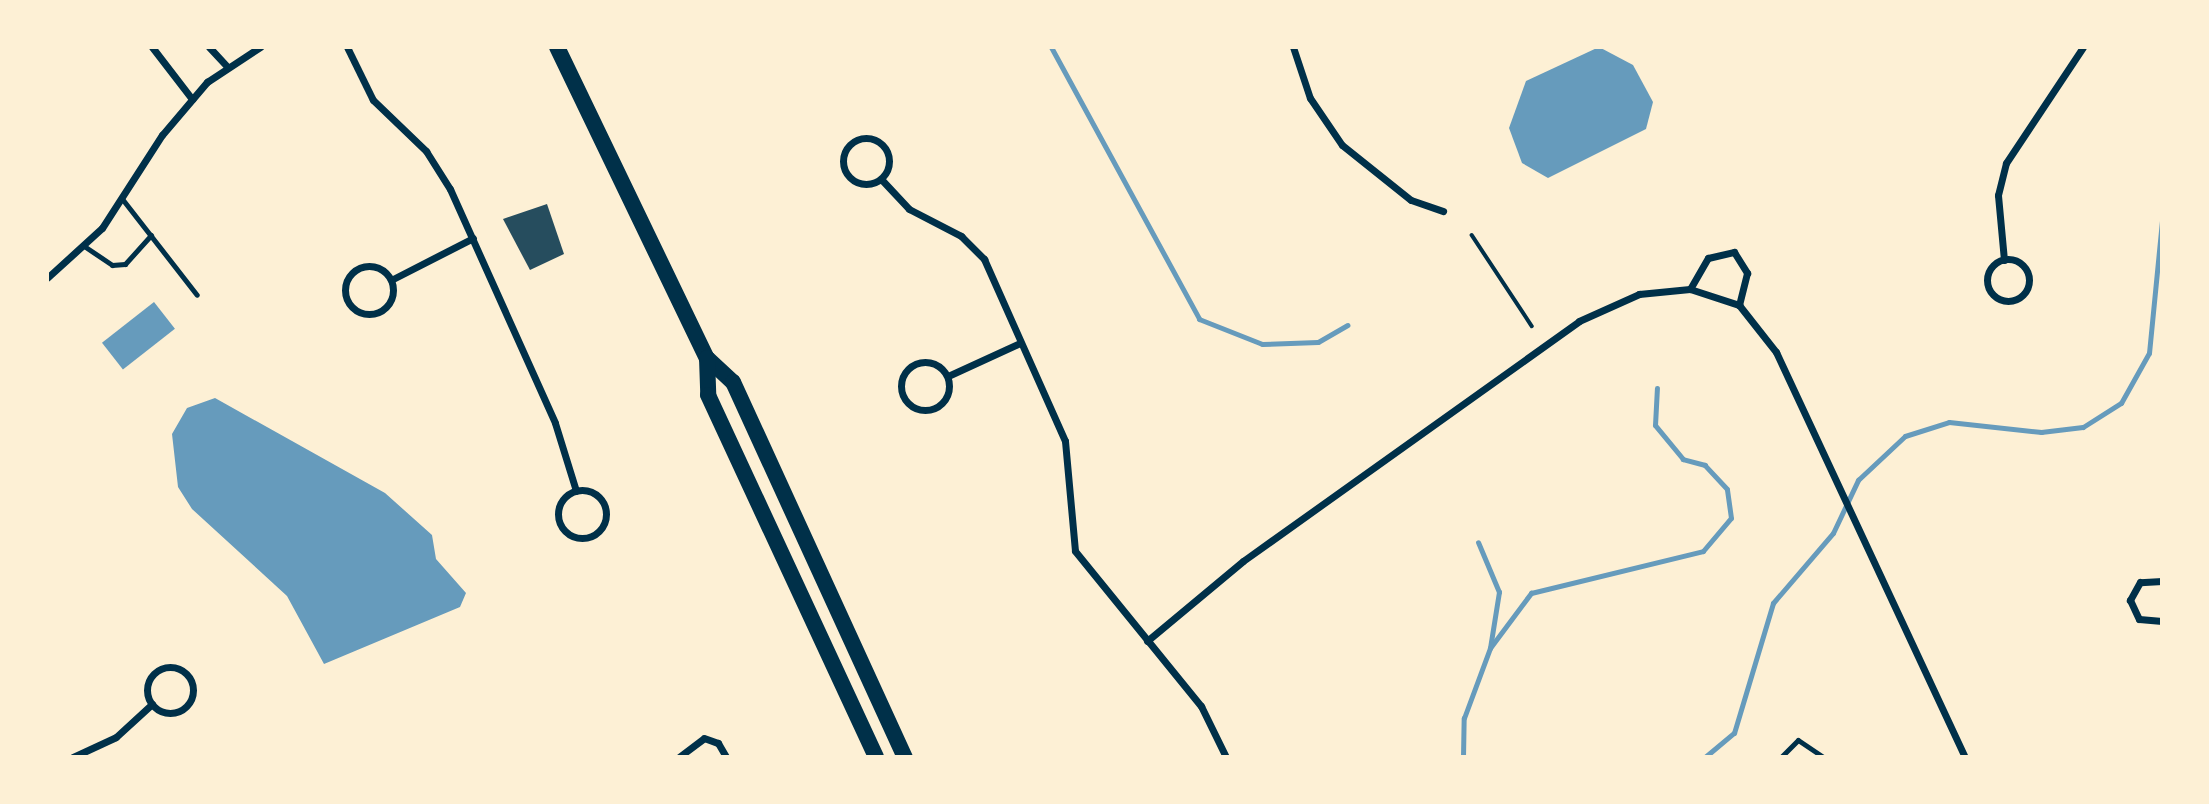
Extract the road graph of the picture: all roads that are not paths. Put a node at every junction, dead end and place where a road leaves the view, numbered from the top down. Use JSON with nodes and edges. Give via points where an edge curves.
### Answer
{"nodes":[{"id":1,"x":152,"y":47,"type":"edge"},
{"id":2,"x":209,"y":47,"type":"edge"},
{"id":3,"x":260,"y":47,"type":"edge"},
{"id":4,"x":347,"y":47,"type":"edge"},
{"id":5,"x":557,"y":47,"type":"edge"},
{"id":6,"x":1293,"y":47,"type":"edge"},
{"id":7,"x":2083,"y":47,"type":"edge"},
{"id":8,"x":227,"y":66,"type":"junction"},
{"id":9,"x":192,"y":99,"type":"junction"},
{"id":10,"x":881,"y":179,"type":"junction"},
{"id":11,"x":122,"y":200,"type":"junction"},
{"id":12,"x":1443,"y":211,"type":"dead end"},
{"id":13,"x":152,"y":235,"type":"junction"},
{"id":14,"x":473,"y":238,"type":"junction"},
{"id":15,"x":84,"y":246,"type":"junction"},
{"id":16,"x":2004,"y":260,"type":"junction"},
{"id":17,"x":47,"y":278,"type":"edge"},
{"id":18,"x":391,"y":280,"type":"junction"},
{"id":19,"x":1690,"y":289,"type":"junction"},
{"id":20,"x":197,"y":295,"type":"dead end"},
{"id":21,"x":1739,"y":305,"type":"junction"},
{"id":22,"x":1020,"y":343,"type":"junction"},
{"id":23,"x":707,"y":358,"type":"junction"},
{"id":24,"x":948,"y":376,"type":"junction"},
{"id":25,"x":576,"y":491,"type":"junction"},
{"id":26,"x":2162,"y":581,"type":"edge"},
{"id":27,"x":2162,"y":621,"type":"edge"},
{"id":28,"x":1147,"y":641,"type":"junction"},
{"id":29,"x":152,"y":704,"type":"junction"},
{"id":30,"x":73,"y":757,"type":"edge"},
{"id":31,"x":680,"y":757,"type":"edge"},
{"id":32,"x":726,"y":757,"type":"edge"},
{"id":33,"x":876,"y":757,"type":"edge"},
{"id":34,"x":905,"y":757,"type":"edge"},
{"id":35,"x":1226,"y":757,"type":"edge"},
{"id":36,"x":1781,"y":757,"type":"edge"},
{"id":37,"x":1823,"y":757,"type":"edge"},
{"id":38,"x":1965,"y":757,"type":"edge"}],
"edges":[{"from":1,"to":9,"type":"street"},
{"from":2,"to":8,"type":"street"},
{"from":3,"to":8,"type":"street"},
{"from":4,"to":14,"type":"street","via":[[373,100],[441,173]]},
{"from":5,"to":23,"type":"main road"},
{"from":6,"to":12,"type":"street","via":[[1310,98],[1342,145],[1402,194]]},
{"from":7,"to":16,"type":"street","via":[[2006,163],[1998,195]]},
{"from":8,"to":9,"type":"street"},
{"from":9,"to":11,"type":"street"},
{"from":10,"to":10,"type":"street","via":[[888,159],[883,146],[870,139],[849,145],[843,159],[846,174],[866,185]]},
{"from":10,"to":22,"type":"street","via":[[909,209],[975,246]]},
{"from":11,"to":13,"type":"lane"},
{"from":11,"to":15,"type":"street"},
{"from":13,"to":15,"type":"lane","via":[[125,264],[112,265]]},
{"from":13,"to":20,"type":"lane"},
{"from":14,"to":18,"type":"street"},
{"from":14,"to":25,"type":"street","via":[[555,423]]},
{"from":15,"to":17,"type":"street"},
{"from":16,"to":16,"type":"street","via":[[1992,268],[1989,288],[2011,301],[2023,295],[2029,277],[2017,261]]},
{"from":18,"to":18,"type":"street","via":[[379,268],[358,268],[347,280],[347,299],[358,311],[380,311],[391,299]]},
{"from":19,"to":21,"type":"street"},
{"from":19,"to":21,"type":"street","via":[[1708,258],[1734,252],[1747,273]]},
{"from":19,"to":28,"type":"street","via":[[1639,294],[1579,321],[1243,561]]},
{"from":21,"to":38,"type":"street","via":[[1776,352]]},
{"from":22,"to":24,"type":"street"},
{"from":22,"to":28,"type":"street","via":[[1065,441],[1075,551]]},
{"from":23,"to":33,"type":"main road","via":[[708,395]]},
{"from":23,"to":34,"type":"main road","via":[[733,382]]},
{"from":24,"to":24,"type":"street","via":[[937,364],[913,364],[902,377],[902,394],[911,406],[934,409],[946,399]]},
{"from":25,"to":25,"type":"street","via":[[558,508],[559,524],[571,537],[591,537],[603,526],[604,504],[592,492]]},
{"from":26,"to":27,"type":"street","via":[[2140,582],[2130,600],[2139,618]]},
{"from":28,"to":35,"type":"street","via":[[1201,706]]},
{"from":29,"to":29,"type":"street","via":[[164,713],[180,711],[191,700],[189,678],[178,669],[157,671],[148,683]]},
{"from":29,"to":30,"type":"street","via":[[116,737]]},
{"from":31,"to":32,"type":"street","via":[[704,738],[718,743]]},
{"from":36,"to":37,"type":"lane","via":[[1798,740]]}]}
